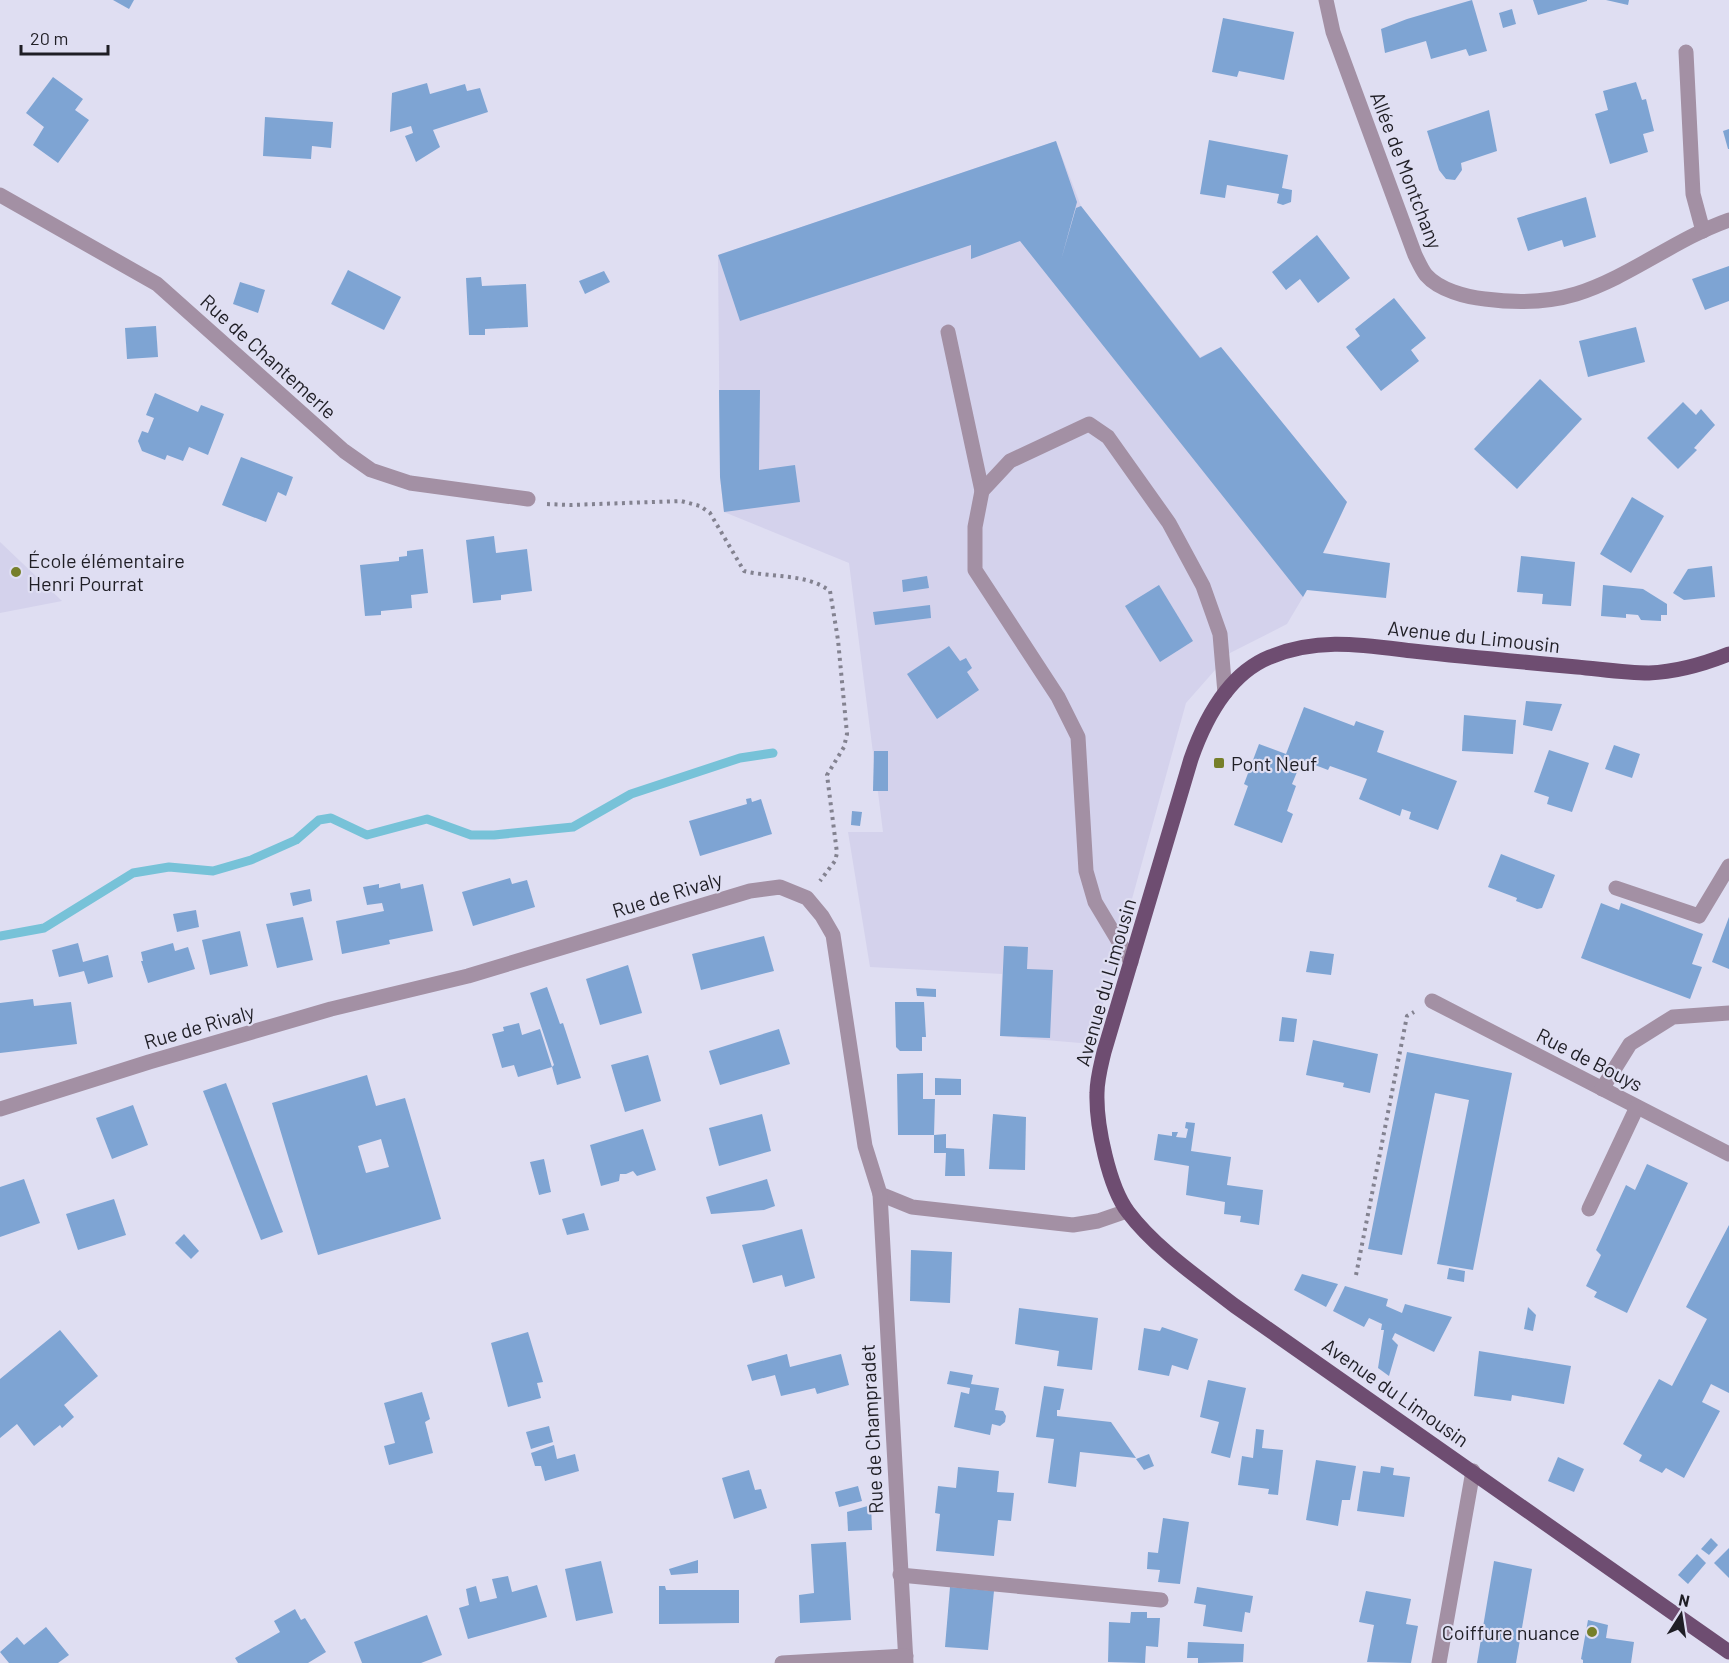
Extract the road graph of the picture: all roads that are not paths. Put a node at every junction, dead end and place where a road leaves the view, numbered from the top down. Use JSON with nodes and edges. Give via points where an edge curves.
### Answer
{"nodes":[{"id":1,"x":1326,"y":0,"type":"edge"},
{"id":2,"x":1686,"y":52,"type":"dead end"},
{"id":3,"x":0,"y":195,"type":"edge"},
{"id":4,"x":1729,"y":220,"type":"edge"},
{"id":5,"x":1703,"y":231,"type":"junction"},
{"id":6,"x":948,"y":333,"type":"dead end"},
{"id":7,"x":982,"y":491,"type":"junction"},
{"id":8,"x":528,"y":500,"type":"road end"},
{"id":9,"x":1729,"y":654,"type":"edge"},
{"id":10,"x":1226,"y":693,"type":"junction"},
{"id":11,"x":1729,"y":866,"type":"edge"},
{"id":12,"x":1616,"y":888,"type":"dead end"},
{"id":13,"x":1131,"y":962,"type":"junction"},
{"id":14,"x":1432,"y":1001,"type":"road end"},
{"id":15,"x":1729,"y":1012,"type":"edge"},
{"id":16,"x":1602,"y":1089,"type":"junction"},
{"id":17,"x":1637,"y":1107,"type":"junction"},
{"id":18,"x":0,"y":1109,"type":"edge"},
{"id":19,"x":1729,"y":1154,"type":"edge"},
{"id":20,"x":880,"y":1194,"type":"junction"},
{"id":21,"x":1589,"y":1209,"type":"dead end"},
{"id":22,"x":1127,"y":1211,"type":"junction"},
{"id":23,"x":1473,"y":1471,"type":"junction"},
{"id":24,"x":900,"y":1575,"type":"junction"},
{"id":25,"x":1161,"y":1600,"type":"dead end"},
{"id":26,"x":1729,"y":1652,"type":"edge"},
{"id":27,"x":906,"y":1660,"type":"edge"},
{"id":28,"x":782,"y":1663,"type":"edge"},
{"id":29,"x":1439,"y":1663,"type":"edge"}],
"edges":[{"from":1,"to":5,"type":"street","name":"Allée de Montchany","via":[[1333,32],[1415,255],[1427,276],[1453,293],[1510,303],[1574,294],[1601,285]]},
{"from":2,"to":5,"type":"street","via":[[1693,194]]},
{"from":3,"to":8,"type":"street","name":"Rue de Chantemerle","via":[[157,284],[335,443],[372,470],[410,483]]},
{"from":4,"to":5,"type":"street","name":"Allée de Montchany"},
{"from":6,"to":7,"type":"street"},
{"from":7,"to":10,"type":"street","via":[[1010,461],[1069,432],[1089,424],[1108,437],[1169,523],[1203,586],[1220,633]]},
{"from":7,"to":13,"type":"street","via":[[975,527],[975,570],[1058,697],[1078,737],[1086,871],[1095,902]]},
{"from":9,"to":10,"type":"main road","name":"Avenue du Limousin","via":[[1649,673],[1329,643],[1268,657],[1247,670]]},
{"from":10,"to":13,"type":"main road","name":"Avenue du Limousin","via":[[1211,714],[1191,759]]},
{"from":11,"to":12,"type":"street","via":[[1699,915]]},
{"from":13,"to":22,"type":"main road","name":"Avenue du Limousin","via":[[1104,1052],[1097,1091],[1098,1128],[1108,1166]]},
{"from":14,"to":16,"type":"street","name":"Rue de Bouys"},
{"from":15,"to":16,"type":"street","via":[[1673,1017],[1630,1044]]},
{"from":16,"to":17,"type":"street","name":"Rue de Bouys"},
{"from":17,"to":19,"type":"street","name":"Rue de Bouys"},
{"from":17,"to":21,"type":"street"},
{"from":18,"to":20,"type":"street","name":"Rue de Rivaly","via":[[320,1012],[468,976],[750,891],[780,887],[807,898],[832,935],[866,1146]]},
{"from":20,"to":22,"type":"street","via":[[912,1207],[1073,1225]]},
{"from":20,"to":24,"type":"street","name":"Rue de Champradet"},
{"from":22,"to":23,"type":"main road","name":"Avenue du Limousin","via":[[1171,1257],[1226,1299]]},
{"from":23,"to":26,"type":"main road","name":"Avenue du Limousin"},
{"from":23,"to":29,"type":"street"},
{"from":24,"to":25,"type":"street"},
{"from":24,"to":27,"type":"street","name":"Rue de Champradet"},
{"from":27,"to":28,"type":"street"}]}
